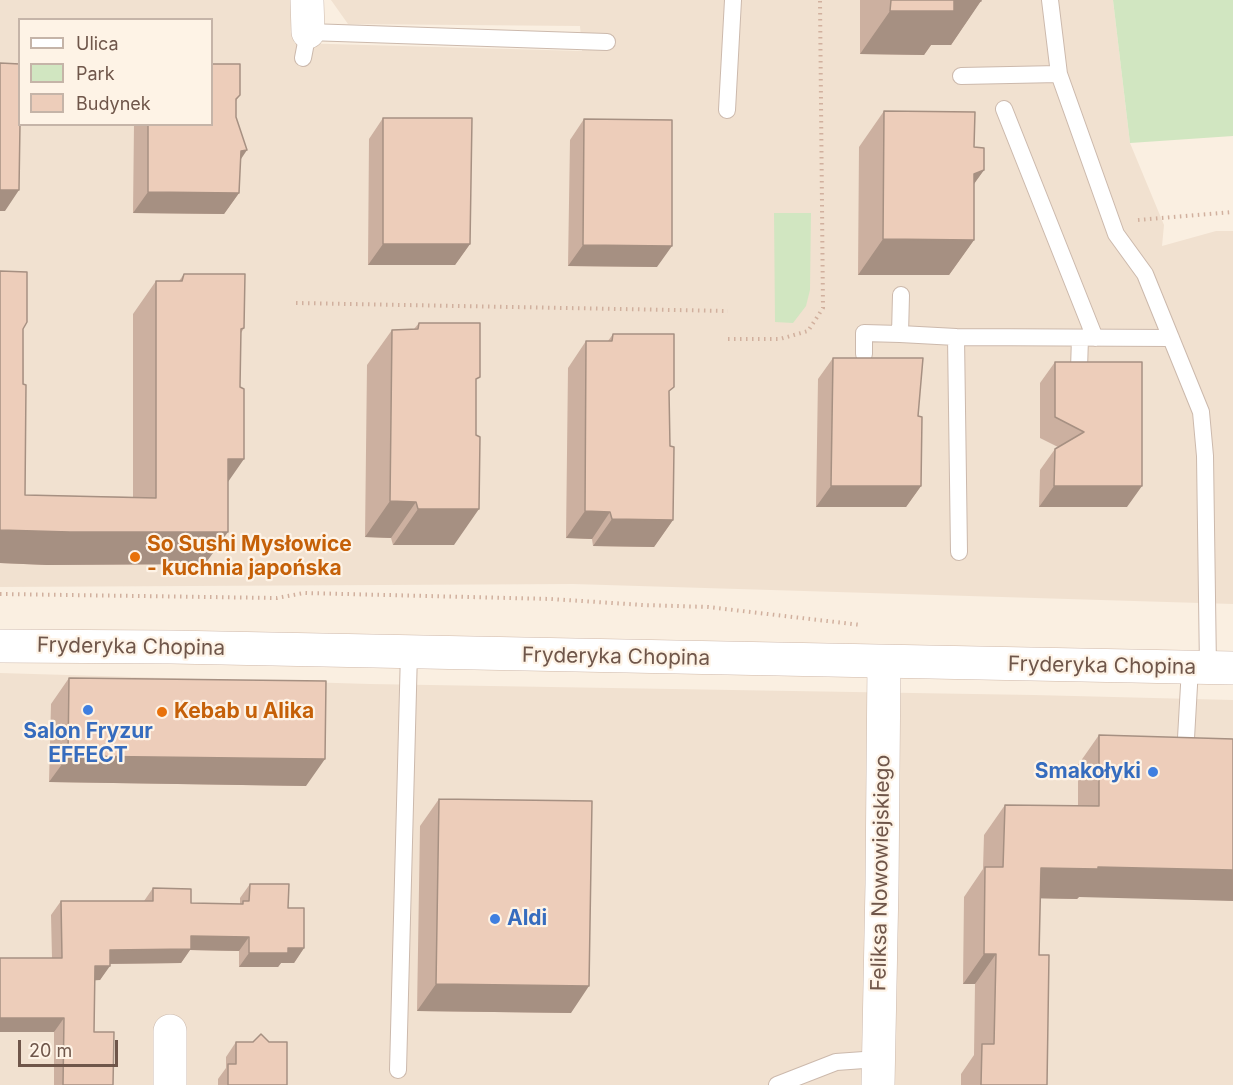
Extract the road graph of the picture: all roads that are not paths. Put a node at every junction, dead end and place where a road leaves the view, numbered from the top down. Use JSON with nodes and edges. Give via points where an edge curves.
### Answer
{"nodes":[{"id":1,"x":307,"y":0,"type":"edge"},
{"id":2,"x":733,"y":0,"type":"edge"},
{"id":3,"x":1050,"y":0,"type":"edge"},
{"id":4,"x":607,"y":42,"type":"dead end"},
{"id":5,"x":305,"y":45,"type":"joint"},
{"id":6,"x":1059,"y":74,"type":"junction"},
{"id":7,"x":961,"y":76,"type":"dead end"},
{"id":8,"x":1004,"y":109,"type":"dead end"},
{"id":9,"x":728,"y":110,"type":"dead end"},
{"id":10,"x":901,"y":295,"type":"dead end"},
{"id":11,"x":900,"y":334,"type":"junction"},
{"id":12,"x":956,"y":337,"type":"junction"},
{"id":13,"x":1087,"y":338,"type":"junction"},
{"id":14,"x":1171,"y":338,"type":"junction"},
{"id":15,"x":864,"y":354,"type":"dead end"},
{"id":16,"x":1079,"y":369,"type":"edge"},
{"id":17,"x":959,"y":552,"type":"dead end"},
{"id":18,"x":0,"y":646,"type":"edge"},
{"id":19,"x":409,"y":652,"type":"junction"},
{"id":20,"x":884,"y":662,"type":"junction"},
{"id":21,"x":1210,"y":668,"type":"edge"},
{"id":22,"x":1186,"y":738,"type":"edge"},
{"id":23,"x":170,"y":1031,"type":"dead end"},
{"id":24,"x":398,"y":1070,"type":"dead end"},
{"id":25,"x":878,"y":1072,"type":"edge"},
{"id":26,"x":170,"y":1085,"type":"edge"},
{"id":27,"x":777,"y":1085,"type":"edge"}],
"edges":[{"from":1,"to":5,"type":"street"},
{"from":2,"to":9,"type":"lane"},
{"from":3,"to":6,"type":"lane"},
{"from":4,"to":5,"type":"lane"},
{"from":6,"to":7,"type":"lane"},
{"from":6,"to":14,"type":"lane","via":[[1116,234],[1145,274]]},
{"from":8,"to":13,"type":"lane"},
{"from":10,"to":11,"type":"lane"},
{"from":11,"to":12,"type":"lane"},
{"from":11,"to":15,"type":"lane","via":[[864,333]]},
{"from":12,"to":13,"type":"lane"},
{"from":12,"to":17,"type":"lane"},
{"from":13,"to":14,"type":"lane"},
{"from":13,"to":16,"type":"lane"},
{"from":14,"to":21,"type":"lane","via":[[1201,412]]},
{"from":18,"to":19,"type":"street","name":"Fryderyka Chopina"},
{"from":19,"to":20,"type":"street","name":"Fryderyka Chopina"},
{"from":19,"to":24,"type":"lane"},
{"from":20,"to":21,"type":"street","name":"Fryderyka Chopina"},
{"from":20,"to":25,"type":"street","name":"Feliksa Nowowiejskiego"},
{"from":21,"to":22,"type":"lane"},
{"from":23,"to":26,"type":"street"},
{"from":25,"to":27,"type":"lane","via":[[836,1062]]}]}
